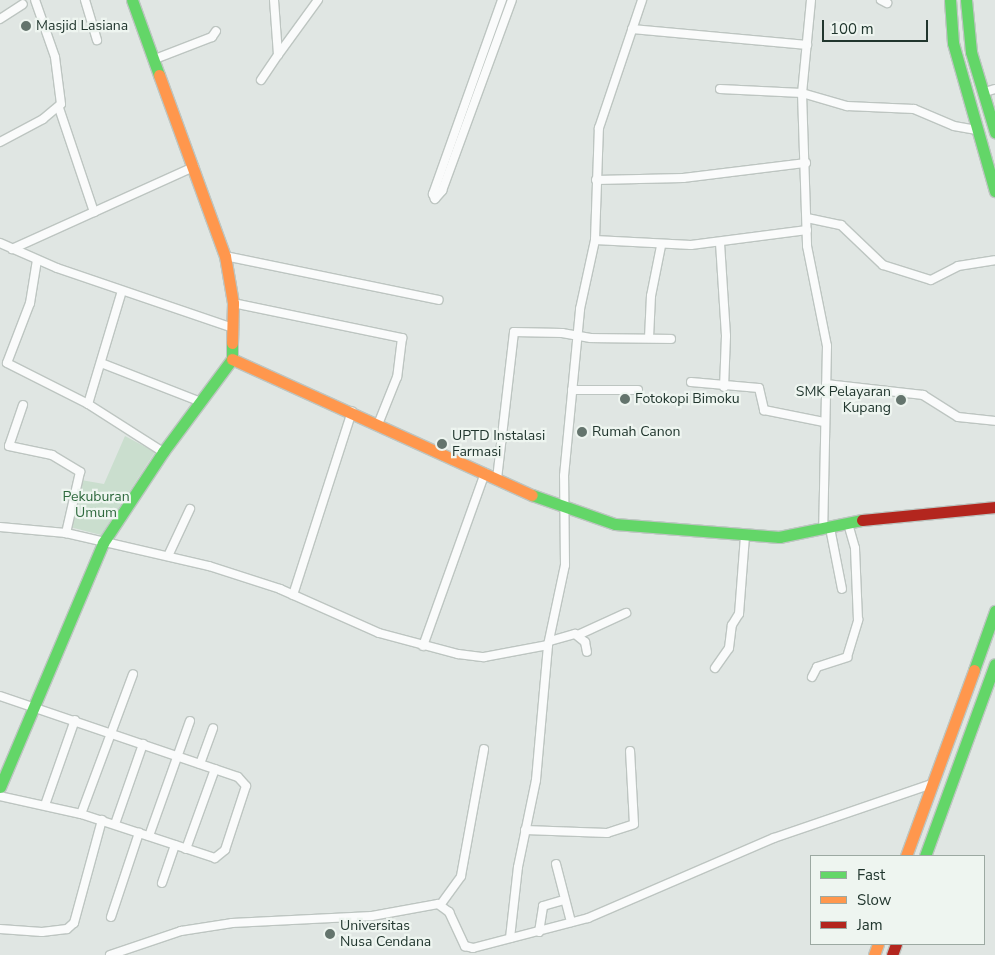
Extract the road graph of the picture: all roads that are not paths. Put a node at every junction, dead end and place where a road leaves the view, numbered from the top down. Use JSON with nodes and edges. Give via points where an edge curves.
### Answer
{"nodes":[{"id":1,"x":35,"y":0,"type":"edge"},
{"id":2,"x":85,"y":0,"type":"edge"},
{"id":3,"x":132,"y":0,"type":"edge"},
{"id":4,"x":274,"y":0,"type":"edge"},
{"id":5,"x":318,"y":0,"type":"edge"},
{"id":6,"x":502,"y":0,"type":"edge"},
{"id":7,"x":512,"y":0,"type":"edge"},
{"id":8,"x":642,"y":0,"type":"edge"},
{"id":9,"x":812,"y":0,"type":"edge"},
{"id":10,"x":950,"y":0,"type":"edge"},
{"id":11,"x":966,"y":0,"type":"edge"},
{"id":12,"x":22,"y":2,"type":"edge"},
{"id":13,"x":950,"y":15,"type":"junction"},
{"id":14,"x":967,"y":15,"type":"junction"},
{"id":15,"x":0,"y":19,"type":"edge"},
{"id":16,"x":632,"y":29,"type":"junction"},
{"id":17,"x":216,"y":31,"type":"dead end"},
{"id":18,"x":97,"y":40,"type":"dead end"},
{"id":19,"x":807,"y":45,"type":"junction"},
{"id":20,"x":278,"y":55,"type":"junction"},
{"id":21,"x":155,"y":59,"type":"junction"},
{"id":22,"x":261,"y":80,"type":"dead end"},
{"id":23,"x":720,"y":88,"type":"dead end"},
{"id":24,"x":990,"y":91,"type":"edge"},
{"id":25,"x":802,"y":93,"type":"junction"},
{"id":26,"x":59,"y":108,"type":"junction"},
{"id":27,"x":978,"y":133,"type":"junction"},
{"id":28,"x":995,"y":133,"type":"edge"},
{"id":29,"x":0,"y":142,"type":"edge"},
{"id":30,"x":806,"y":163,"type":"junction"},
{"id":31,"x":194,"y":167,"type":"junction"},
{"id":32,"x":596,"y":180,"type":"junction"},
{"id":33,"x":995,"y":191,"type":"edge"},
{"id":34,"x":94,"y":212,"type":"junction"},
{"id":35,"x":807,"y":218,"type":"junction"},
{"id":36,"x":807,"y":230,"type":"junction"},
{"id":37,"x":595,"y":240,"type":"junction"},
{"id":38,"x":0,"y":243,"type":"edge"},
{"id":39,"x":720,"y":243,"type":"junction"},
{"id":40,"x":661,"y":246,"type":"junction"},
{"id":41,"x":12,"y":249,"type":"junction"},
{"id":42,"x":225,"y":256,"type":"junction"},
{"id":43,"x":37,"y":260,"type":"junction"},
{"id":44,"x":995,"y":260,"type":"edge"},
{"id":45,"x":122,"y":291,"type":"junction"},
{"id":46,"x":439,"y":300,"type":"dead end"},
{"id":47,"x":233,"y":303,"type":"junction"},
{"id":48,"x":233,"y":328,"type":"junction"},
{"id":49,"x":577,"y":336,"type":"junction"},
{"id":50,"x":649,"y":338,"type":"junction"},
{"id":51,"x":671,"y":339,"type":"dead end"},
{"id":52,"x":232,"y":359,"type":"junction"},
{"id":53,"x":101,"y":363,"type":"junction"},
{"id":54,"x":691,"y":382,"type":"dead end"},
{"id":55,"x":826,"y":384,"type":"junction"},
{"id":56,"x":724,"y":387,"type":"junction"},
{"id":57,"x":572,"y":390,"type":"junction"},
{"id":58,"x":638,"y":390,"type":"dead end"},
{"id":59,"x":201,"y":402,"type":"junction"},
{"id":60,"x":88,"y":404,"type":"junction"},
{"id":61,"x":22,"y":405,"type":"dead end"},
{"id":62,"x":352,"y":411,"type":"junction"},
{"id":63,"x":995,"y":421,"type":"edge"},
{"id":64,"x":379,"y":422,"type":"junction"},
{"id":65,"x":824,"y":422,"type":"junction"},
{"id":66,"x":0,"y":444,"type":"edge"},
{"id":67,"x":9,"y":446,"type":"junction"},
{"id":68,"x":163,"y":452,"type":"junction"},
{"id":69,"x":484,"y":473,"type":"junction"},
{"id":70,"x":497,"y":479,"type":"junction"},
{"id":71,"x":995,"y":507,"type":"edge"},
{"id":72,"x":190,"y":508,"type":"dead end"},
{"id":73,"x":562,"y":508,"type":"junction"},
{"id":74,"x":848,"y":523,"type":"junction"},
{"id":75,"x":0,"y":526,"type":"edge"},
{"id":76,"x":826,"y":529,"type":"junction"},
{"id":77,"x":66,"y":533,"type":"junction"},
{"id":78,"x":745,"y":536,"type":"junction"},
{"id":79,"x":103,"y":543,"type":"junction"},
{"id":80,"x":168,"y":556,"type":"junction"},
{"id":81,"x":842,"y":589,"type":"dead end"},
{"id":82,"x":293,"y":595,"type":"junction"},
{"id":83,"x":995,"y":611,"type":"edge"},
{"id":84,"x":626,"y":613,"type":"dead end"},
{"id":85,"x":578,"y":635,"type":"junction"},
{"id":86,"x":549,"y":643,"type":"junction"},
{"id":87,"x":423,"y":646,"type":"junction"},
{"id":88,"x":587,"y":652,"type":"dead end"},
{"id":89,"x":995,"y":664,"type":"edge"},
{"id":90,"x":715,"y":668,"type":"dead end"},
{"id":91,"x":133,"y":674,"type":"dead end"},
{"id":92,"x":812,"y":677,"type":"dead end"},
{"id":93,"x":0,"y":696,"type":"edge"},
{"id":94,"x":34,"y":707,"type":"junction"},
{"id":95,"x":75,"y":720,"type":"junction"},
{"id":96,"x":190,"y":721,"type":"dead end"},
{"id":97,"x":213,"y":728,"type":"dead end"},
{"id":98,"x":110,"y":733,"type":"junction"},
{"id":99,"x":144,"y":744,"type":"junction"},
{"id":100,"x":948,"y":747,"type":"junction"},
{"id":101,"x":484,"y":749,"type":"dead end"},
{"id":102,"x":630,"y":751,"type":"dead end"},
{"id":103,"x":965,"y":753,"type":"junction"},
{"id":104,"x":178,"y":756,"type":"junction"},
{"id":105,"x":200,"y":764,"type":"junction"},
{"id":106,"x":214,"y":769,"type":"junction"},
{"id":107,"x":934,"y":784,"type":"junction"},
{"id":108,"x":0,"y":787,"type":"edge"},
{"id":109,"x":0,"y":796,"type":"edge"},
{"id":110,"x":45,"y":805,"type":"junction"},
{"id":111,"x":82,"y":814,"type":"junction"},
{"id":112,"x":102,"y":820,"type":"junction"},
{"id":113,"x":115,"y":824,"type":"junction"},
{"id":114,"x":525,"y":830,"type":"junction"},
{"id":115,"x":139,"y":833,"type":"junction"},
{"id":116,"x":149,"y":836,"type":"junction"},
{"id":117,"x":175,"y":845,"type":"junction"},
{"id":118,"x":186,"y":849,"type":"junction"},
{"id":119,"x":906,"y":855,"type":"edge"},
{"id":120,"x":925,"y":855,"type":"edge"},
{"id":121,"x":556,"y":864,"type":"dead end"},
{"id":122,"x":162,"y":883,"type":"dead end"},
{"id":123,"x":564,"y":900,"type":"junction"},
{"id":124,"x":441,"y":904,"type":"junction"},
{"id":125,"x":111,"y":917,"type":"dead end"},
{"id":126,"x":571,"y":922,"type":"junction"},
{"id":127,"x":0,"y":929,"type":"edge"},
{"id":128,"x":539,"y":932,"type":"junction"},
{"id":129,"x":510,"y":938,"type":"junction"},
{"id":130,"x":110,"y":955,"type":"edge"}],
"edges":[{"from":1,"to":12,"type":"street"},
{"from":1,"to":26,"type":"street","via":[[55,57],[61,93]]},
{"from":2,"to":18,"type":"street"},
{"from":3,"to":21,"type":"main road"},
{"from":4,"to":20,"type":"street"},
{"from":5,"to":20,"type":"street"},
{"from":6,"to":7,"type":"street","via":[[436,185],[435,199],[442,191]]},
{"from":8,"to":16,"type":"street"},
{"from":9,"to":19,"type":"street"},
{"from":10,"to":13,"type":"main road"},
{"from":11,"to":14,"type":"main road"},
{"from":12,"to":15,"type":"street"},
{"from":13,"to":14,"type":"main road"},
{"from":13,"to":27,"type":"main road","via":[[952,43]]},
{"from":14,"to":24,"type":"main road","via":[[971,52]]},
{"from":16,"to":19,"type":"street"},
{"from":16,"to":32,"type":"street","via":[[600,119]]},
{"from":17,"to":21,"type":"street","via":[[212,37]]},
{"from":19,"to":25,"type":"street"},
{"from":20,"to":22,"type":"street"},
{"from":21,"to":31,"type":"main road"},
{"from":23,"to":25,"type":"street"},
{"from":24,"to":28,"type":"main road"},
{"from":25,"to":27,"type":"street","via":[[847,106],[914,109]]},
{"from":25,"to":30,"type":"street"},
{"from":26,"to":29,"type":"street"},
{"from":26,"to":34,"type":"street"},
{"from":27,"to":28,"type":"main road"},
{"from":27,"to":33,"type":"main road"},
{"from":30,"to":32,"type":"street","via":[[683,178]]},
{"from":30,"to":35,"type":"street"},
{"from":31,"to":34,"type":"street"},
{"from":31,"to":42,"type":"main road"},
{"from":32,"to":37,"type":"street"},
{"from":34,"to":41,"type":"street"},
{"from":35,"to":36,"type":"street"},
{"from":35,"to":44,"type":"street","via":[[841,225],[883,265],[931,280],[954,267]]},
{"from":36,"to":39,"type":"street"},
{"from":36,"to":55,"type":"street","via":[[810,265],[827,334]]},
{"from":37,"to":40,"type":"street"},
{"from":37,"to":49,"type":"street"},
{"from":38,"to":41,"type":"street"},
{"from":39,"to":40,"type":"street"},
{"from":39,"to":56,"type":"street","via":[[726,336]]},
{"from":40,"to":50,"type":"street","via":[[650,296]]},
{"from":41,"to":43,"type":"street"},
{"from":42,"to":46,"type":"street"},
{"from":42,"to":47,"type":"main road"},
{"from":43,"to":45,"type":"street"},
{"from":43,"to":60,"type":"street","via":[[30,303],[5,360]]},
{"from":45,"to":48,"type":"street"},
{"from":45,"to":53,"type":"street"},
{"from":47,"to":48,"type":"main road"},
{"from":47,"to":64,"type":"street","via":[[402,338],[397,377]]},
{"from":48,"to":52,"type":"main road"},
{"from":49,"to":50,"type":"street"},
{"from":49,"to":57,"type":"street"},
{"from":49,"to":70,"type":"street","via":[[514,332]]},
{"from":50,"to":51,"type":"street"},
{"from":52,"to":59,"type":"main road"},
{"from":52,"to":62,"type":"main road"},
{"from":53,"to":59,"type":"street"},
{"from":53,"to":60,"type":"street"},
{"from":54,"to":56,"type":"street"},
{"from":55,"to":63,"type":"street","via":[[923,395],[958,417]]},
{"from":55,"to":65,"type":"street"},
{"from":56,"to":65,"type":"street","via":[[758,388],[764,410]]},
{"from":57,"to":58,"type":"street"},
{"from":57,"to":73,"type":"street"},
{"from":59,"to":68,"type":"main road"},
{"from":60,"to":68,"type":"street"},
{"from":61,"to":67,"type":"street"},
{"from":62,"to":64,"type":"main road"},
{"from":62,"to":82,"type":"street"},
{"from":64,"to":69,"type":"main road"},
{"from":65,"to":76,"type":"street"},
{"from":66,"to":67,"type":"street"},
{"from":67,"to":77,"type":"street","via":[[52,455],[80,472]]},
{"from":68,"to":79,"type":"main road"},
{"from":69,"to":70,"type":"main road"},
{"from":69,"to":87,"type":"street"},
{"from":70,"to":73,"type":"main road"},
{"from":71,"to":74,"type":"main road","via":[[925,512]]},
{"from":72,"to":80,"type":"street"},
{"from":73,"to":78,"type":"main road","via":[[637,528]]},
{"from":73,"to":86,"type":"street","via":[[565,565]]},
{"from":74,"to":76,"type":"main road"},
{"from":74,"to":92,"type":"street","via":[[855,548],[858,620],[847,657],[818,667]]},
{"from":75,"to":77,"type":"street"},
{"from":76,"to":78,"type":"main road","via":[[795,536]]},
{"from":76,"to":81,"type":"street"},
{"from":77,"to":79,"type":"street"},
{"from":78,"to":90,"type":"street","via":[[739,614],[732,625],[729,648]]},
{"from":79,"to":80,"type":"street"},
{"from":79,"to":94,"type":"main road"},
{"from":80,"to":82,"type":"street"},
{"from":82,"to":87,"type":"street","via":[[378,633]]},
{"from":83,"to":100,"type":"main road","via":[[985,631]]},
{"from":84,"to":85,"type":"street"},
{"from":85,"to":86,"type":"street"},
{"from":85,"to":88,"type":"street"},
{"from":86,"to":87,"type":"street","via":[[484,656]]},
{"from":86,"to":114,"type":"street","via":[[536,780]]},
{"from":89,"to":103,"type":"main road"},
{"from":91,"to":98,"type":"street"},
{"from":93,"to":94,"type":"street"},
{"from":94,"to":95,"type":"street"},
{"from":94,"to":108,"type":"main road"},
{"from":95,"to":98,"type":"street"},
{"from":95,"to":110,"type":"street"},
{"from":96,"to":104,"type":"street"},
{"from":97,"to":105,"type":"street"},
{"from":98,"to":99,"type":"street"},
{"from":98,"to":111,"type":"street"},
{"from":99,"to":104,"type":"street"},
{"from":99,"to":113,"type":"street"},
{"from":100,"to":103,"type":"main road"},
{"from":100,"to":107,"type":"main road"},
{"from":101,"to":124,"type":"street","via":[[461,876]]},
{"from":102,"to":114,"type":"street","via":[[634,824],[606,833]]},
{"from":103,"to":120,"type":"main road"},
{"from":104,"to":105,"type":"street"},
{"from":104,"to":116,"type":"street"},
{"from":105,"to":106,"type":"street"},
{"from":106,"to":118,"type":"street"},
{"from":106,"to":118,"type":"street","via":[[238,777],[246,786],[225,850],[211,858]]},
{"from":107,"to":119,"type":"main road"},
{"from":107,"to":126,"type":"street","via":[[809,825],[614,908]]},
{"from":109,"to":110,"type":"street"},
{"from":110,"to":111,"type":"street"},
{"from":111,"to":112,"type":"street"},
{"from":112,"to":113,"type":"street"},
{"from":112,"to":127,"type":"street","via":[[74,923],[67,929],[42,932]]},
{"from":113,"to":115,"type":"street"},
{"from":114,"to":129,"type":"street"},
{"from":115,"to":116,"type":"street"},
{"from":115,"to":125,"type":"street"},
{"from":116,"to":117,"type":"street"},
{"from":117,"to":118,"type":"street"},
{"from":117,"to":122,"type":"street"},
{"from":121,"to":123,"type":"street"},
{"from":123,"to":126,"type":"street"},
{"from":123,"to":128,"type":"street","via":[[543,906]]},
{"from":124,"to":129,"type":"street","via":[[468,948]]},
{"from":124,"to":130,"type":"street","via":[[372,916],[232,923],[181,931]]},
{"from":126,"to":128,"type":"street"},
{"from":128,"to":129,"type":"street"}]}
